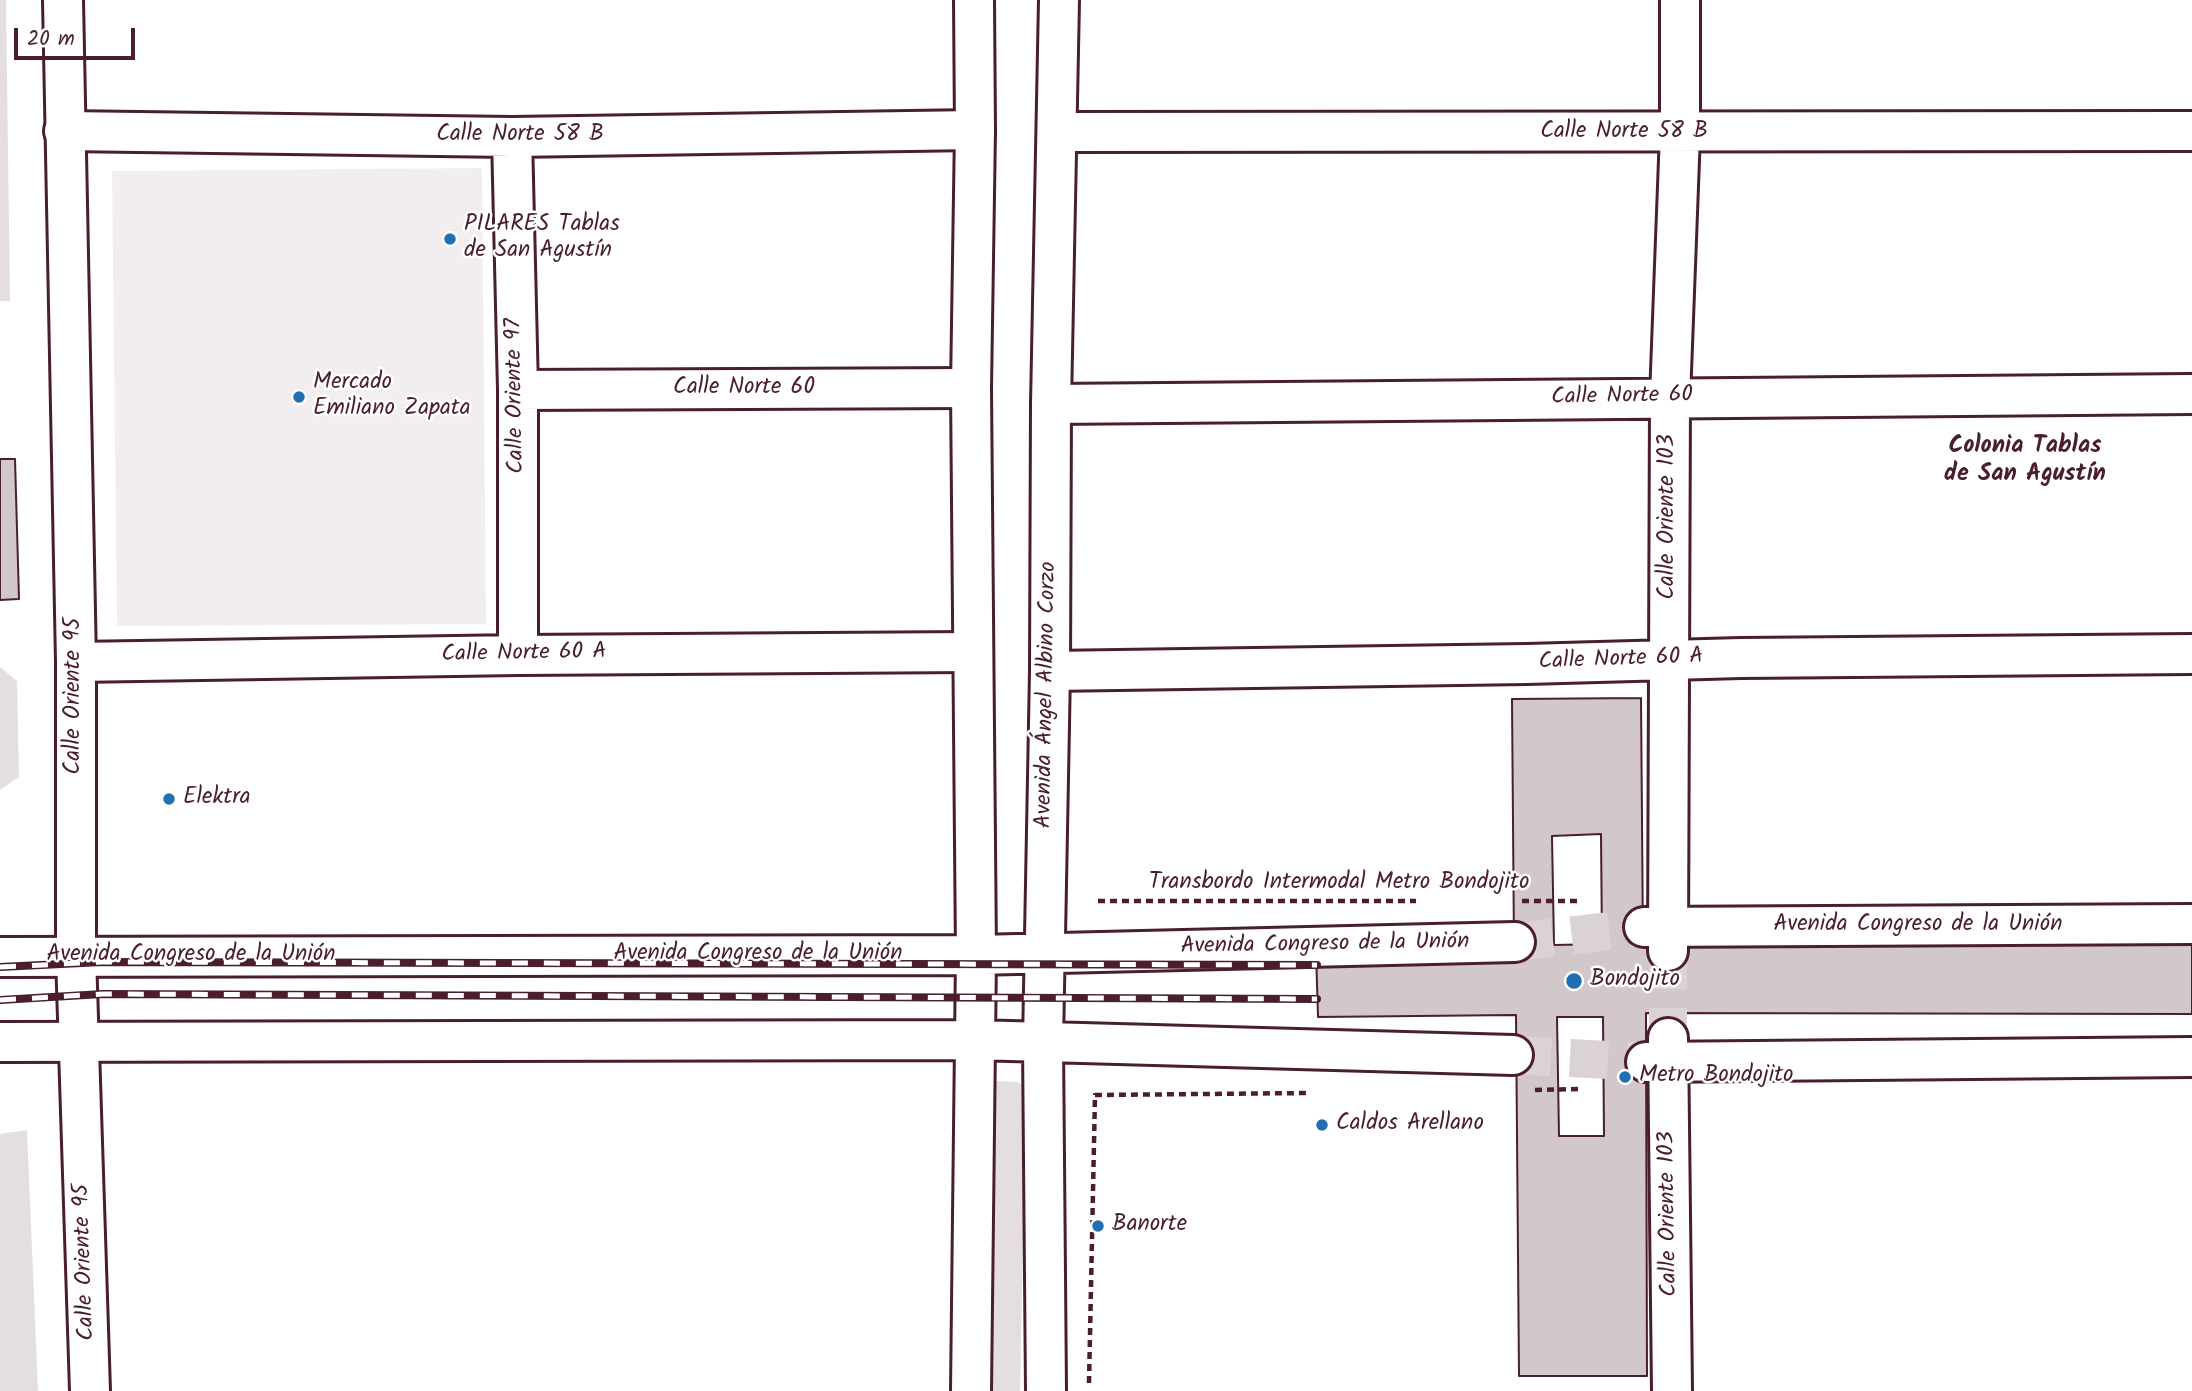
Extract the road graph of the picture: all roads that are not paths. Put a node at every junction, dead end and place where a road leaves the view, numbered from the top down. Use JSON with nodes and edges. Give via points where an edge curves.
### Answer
{"nodes":[{"id":1,"x":63,"y":0,"type":"edge"},
{"id":2,"x":975,"y":0,"type":"edge"},
{"id":3,"x":1059,"y":0,"type":"edge"},
{"id":4,"x":1680,"y":0,"type":"edge"},
{"id":5,"x":975,"y":130,"type":"junction"},
{"id":6,"x":64,"y":131,"type":"junction"},
{"id":7,"x":2192,"y":131,"type":"edge"},
{"id":8,"x":1057,"y":132,"type":"junction"},
{"id":9,"x":1679,"y":133,"type":"junction"},
{"id":10,"x":512,"y":137,"type":"junction"},
{"id":11,"x":971,"y":388,"type":"junction"},
{"id":12,"x":517,"y":390,"type":"junction"},
{"id":13,"x":2192,"y":394,"type":"edge"},
{"id":14,"x":1670,"y":398,"type":"junction"},
{"id":15,"x":1051,"y":404,"type":"junction"},
{"id":16,"x":972,"y":652,"type":"junction"},
{"id":17,"x":2192,"y":654,"type":"edge"},
{"id":18,"x":517,"y":655,"type":"junction"},
{"id":19,"x":1669,"y":659,"type":"junction"},
{"id":20,"x":76,"y":662,"type":"junction"},
{"id":21,"x":1050,"y":671,"type":"junction"},
{"id":22,"x":2192,"y":924,"type":"edge"},
{"id":23,"x":1660,"y":935,"type":"joint"},
{"id":24,"x":1515,"y":942,"type":"tunnel mouth"},
{"id":25,"x":1045,"y":953,"type":"junction"},
{"id":26,"x":976,"y":955,"type":"junction"},
{"id":27,"x":76,"y":956,"type":"junction"},
{"id":28,"x":0,"y":957,"type":"edge"},
{"id":29,"x":974,"y":1040,"type":"junction"},
{"id":30,"x":79,"y":1041,"type":"junction"},
{"id":31,"x":0,"y":1042,"type":"edge"},
{"id":32,"x":1043,"y":1043,"type":"junction"},
{"id":33,"x":1513,"y":1055,"type":"tunnel mouth"},
{"id":34,"x":2192,"y":1058,"type":"edge"},
{"id":35,"x":90,"y":1391,"type":"edge"},
{"id":36,"x":971,"y":1391,"type":"edge"},
{"id":37,"x":1046,"y":1391,"type":"edge"},
{"id":38,"x":1672,"y":1391,"type":"edge"}],
"edges":[{"from":1,"to":6,"type":"street","name":"Calle Oriente 95"},
{"from":2,"to":5,"type":"street"},
{"from":3,"to":8,"type":"street","name":"Avenida Ángel Albino Corzo"},
{"from":4,"to":9,"type":"street","name":"Calle Oriente 103"},
{"from":5,"to":10,"type":"street","name":"Calle Norte 58 B"},
{"from":5,"to":11,"type":"street"},
{"from":6,"to":10,"type":"street","name":"Calle Norte 58 B"},
{"from":6,"to":20,"type":"street","name":"Calle Oriente 95"},
{"from":7,"to":9,"type":"street","name":"Calle Norte 58 B"},
{"from":8,"to":9,"type":"street","name":"Calle Norte 58 B"},
{"from":8,"to":15,"type":"street","name":"Avenida Ángel Albino Corzo"},
{"from":9,"to":14,"type":"street","name":"Calle Oriente 103"},
{"from":10,"to":12,"type":"street","name":"Calle Oriente 97"},
{"from":11,"to":12,"type":"street","name":"Calle Norte 60"},
{"from":11,"to":16,"type":"street"},
{"from":12,"to":18,"type":"street","name":"Calle Oriente 97"},
{"from":13,"to":14,"type":"street","name":"Calle Norte 60"},
{"from":14,"to":15,"type":"street","name":"Calle Norte 60"},
{"from":14,"to":19,"type":"street","name":"Calle Oriente 103"},
{"from":15,"to":21,"type":"street","name":"Avenida Ángel Albino Corzo"},
{"from":16,"to":18,"type":"street","name":"Calle Norte 60 A"},
{"from":16,"to":26,"type":"street"},
{"from":17,"to":19,"type":"street","name":"Calle Norte 60 A"},
{"from":18,"to":20,"type":"street","name":"Calle Norte 60 A"},
{"from":19,"to":21,"type":"street","name":"Calle Norte 60 A"},
{"from":19,"to":23,"type":"street","name":"Calle Oriente 103"},
{"from":20,"to":27,"type":"street","name":"Calle Oriente 95"},
{"from":21,"to":25,"type":"street","name":"Avenida Ángel Albino Corzo"},
{"from":22,"to":23,"type":"street","name":"Avenida Congreso de la Unión"},
{"from":24,"to":25,"type":"street","name":"Avenida Congreso de la Unión"},
{"from":25,"to":26,"type":"street","name":"Avenida Congreso de la Unión"},
{"from":25,"to":32,"type":"street","name":"Avenida Ángel Albino Corzo"},
{"from":26,"to":27,"type":"street","name":"Avenida Congreso de la Unión"},
{"from":26,"to":29,"type":"street"},
{"from":27,"to":28,"type":"street","name":"Avenida Congreso de la Unión"},
{"from":27,"to":30,"type":"street","name":"Calle Oriente 95"},
{"from":29,"to":30,"type":"street"},
{"from":29,"to":32,"type":"street"},
{"from":29,"to":36,"type":"street"},
{"from":30,"to":31,"type":"street"},
{"from":30,"to":35,"type":"street","name":"Calle Oriente 95"},
{"from":32,"to":33,"type":"street"},
{"from":32,"to":37,"type":"street","name":"Avenida Ángel Albino Corzo"},
{"from":34,"to":38,"type":"street","name":"Calle Oriente 103","via":[[1661,1054]]}]}
